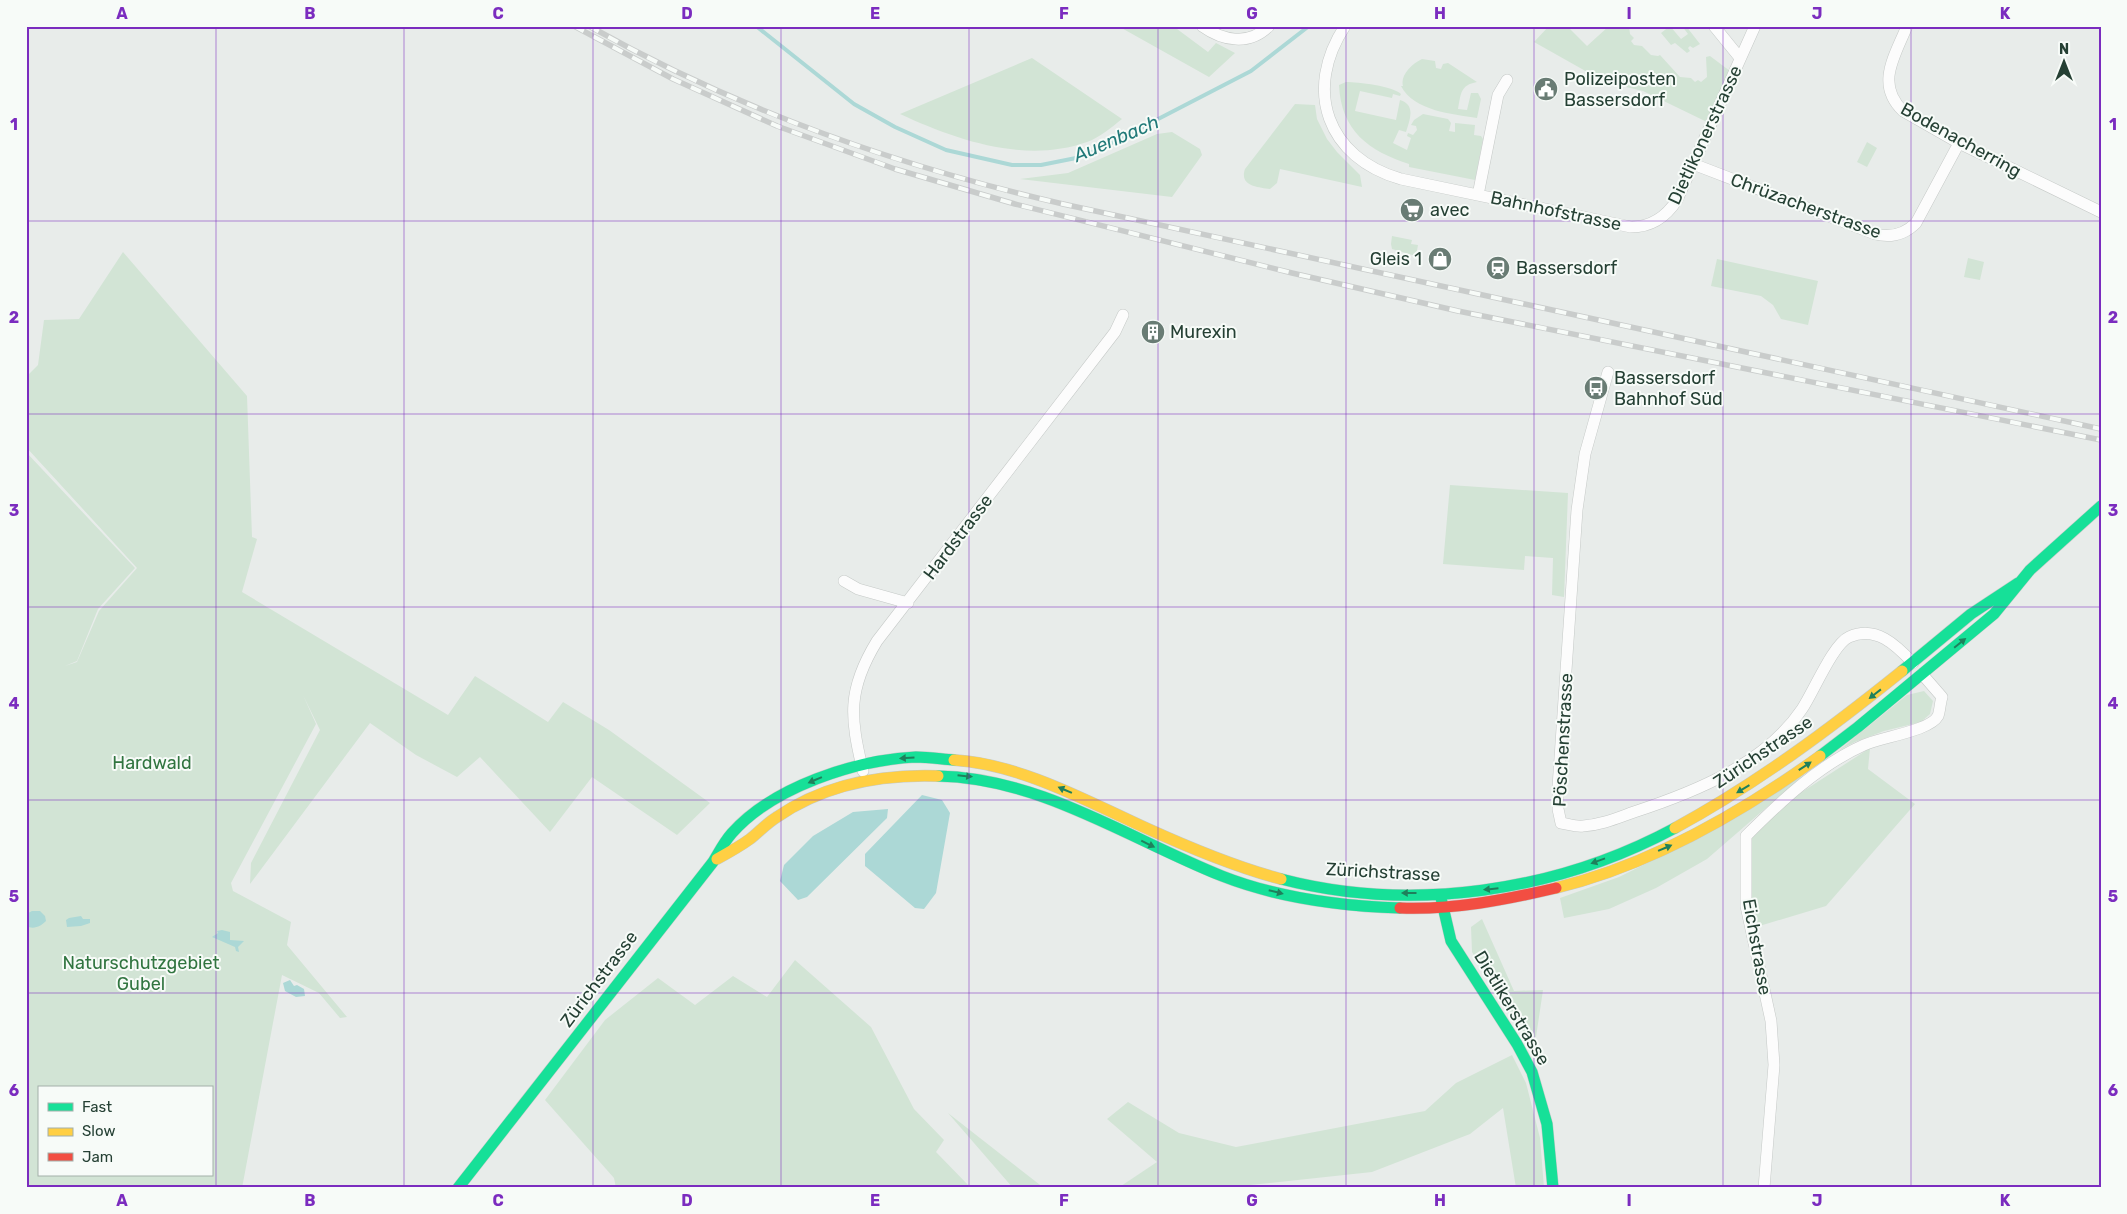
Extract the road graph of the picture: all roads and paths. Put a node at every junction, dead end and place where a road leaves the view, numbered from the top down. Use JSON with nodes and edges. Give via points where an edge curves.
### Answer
{"nodes":[{"id":1,"x":1202,"y":26,"type":"edge"},
{"id":2,"x":1269,"y":26,"type":"edge"},
{"id":3,"x":1345,"y":26,"type":"edge"},
{"id":4,"x":1714,"y":26,"type":"edge"},
{"id":5,"x":1755,"y":26,"type":"edge"},
{"id":6,"x":1907,"y":26,"type":"edge"},
{"id":7,"x":1740,"y":58,"type":"junction"},
{"id":8,"x":1507,"y":80,"type":"dead end"},
{"id":9,"x":1959,"y":143,"type":"junction"},
{"id":10,"x":1693,"y":164,"type":"junction"},
{"id":11,"x":1478,"y":195,"type":"junction"},
{"id":12,"x":2101,"y":212,"type":"edge"},
{"id":13,"x":1638,"y":226,"type":"joint"},
{"id":14,"x":1123,"y":315,"type":"dead end"},
{"id":15,"x":1608,"y":372,"type":"dead end"},
{"id":16,"x":2101,"y":506,"type":"edge"},
{"id":17,"x":844,"y":582,"type":"dead end"},
{"id":18,"x":2018,"y":583,"type":"junction"},
{"id":19,"x":908,"y":603,"type":"junction"},
{"id":20,"x":1913,"y":664,"type":"junction"},
{"id":21,"x":1922,"y":674,"type":"junction"},
{"id":22,"x":861,"y":765,"type":"junction"},
{"id":23,"x":865,"y":780,"type":"junction"},
{"id":24,"x":713,"y":862,"type":"junction"},
{"id":25,"x":1440,"y":893,"type":"junction"},
{"id":26,"x":1442,"y":907,"type":"junction"},
{"id":27,"x":458,"y":1188,"type":"edge"},
{"id":28,"x":1553,"y":1188,"type":"edge"},
{"id":29,"x":1764,"y":1188,"type":"edge"}],
"edges":[{"from":1,"to":2,"type":"street","via":[[1231,40],[1256,36]]},
{"from":3,"to":11,"type":"street","name":"Bahnhofstrasse","via":[[1328,57],[1323,88],[1331,124],[1346,146],[1367,165],[1391,176]]},
{"from":4,"to":7,"type":"street"},
{"from":5,"to":7,"type":"street","name":"Dietlikonerstrasse"},
{"from":6,"to":9,"type":"street","name":"Bodenacherring","via":[[1888,75],[1888,92],[1903,111]]},
{"from":7,"to":10,"type":"street","name":"Dietlikonerstrasse"},
{"from":8,"to":11,"type":"street","via":[[1498,95]]},
{"from":9,"to":10,"type":"street","name":"Chrüzacherstrasse","via":[[1916,223],[1907,231],[1889,236],[1867,231]]},
{"from":9,"to":12,"type":"street","name":"Bodenacherring"},
{"from":10,"to":13,"type":"street","name":"Dietlikonerstrasse","via":[[1672,208],[1654,222]]},
{"from":11,"to":13,"type":"street","name":"Bahnhofstrasse","via":[[1601,222]]},
{"from":14,"to":19,"type":"street","name":"Hardstrasse","via":[[1110,338]]},
{"from":15,"to":20,"type":"street","name":"Pöschenstrasse","via":[[1585,454],[1577,510],[1558,787],[1561,823],[1581,827],[1598,825],[1659,804],[1745,763],[1779,737],[1802,710],[1836,649],[1847,637],[1864,632],[1880,635]]},
{"from":16,"to":18,"type":"main road","name":"Zürichstrasse"},
{"from":17,"to":19,"type":"street"},
{"from":18,"to":20,"type":"main road","name":"Zürichstrasse","via":[[1994,595]]},
{"from":21,"to":18,"type":"main road","name":"Zürichstrasse","one_way":true,"via":[[2002,606]]},
{"from":19,"to":22,"type":"street","name":"Hardstrasse","via":[[877,641],[863,663],[856,684],[854,736]]},
{"from":20,"to":21,"type":"main road"},
{"from":20,"to":25,"type":"main road","name":"Zürichstrasse","one_way":true,"via":[[1806,747],[1691,819],[1616,855],[1577,869],[1499,888]]},
{"from":26,"to":21,"type":"main road","name":"Zürichstrasse","one_way":true,"via":[[1537,893],[1584,880],[1696,834],[1841,741]]},
{"from":21,"to":29,"type":"street","name":"Eichstrasse","via":[[1942,697],[1937,717],[1925,727],[1885,736],[1863,745],[1830,765],[1782,800],[1746,836],[1746,906],[1771,1021],[1774,1065]]},
{"from":22,"to":23,"type":"street","name":"Hardstrasse"},
{"from":22,"to":24,"type":"main road","name":"Zürichstrasse","one_way":true,"via":[[800,787],[765,807],[732,832]]},
{"from":25,"to":22,"type":"main road","name":"Zürichstrasse","one_way":true,"via":[[1353,892],[1281,879],[1192,849],[1066,790],[1003,768],[926,757]]},
{"from":23,"to":24,"type":"main road","name":"Zürichstrasse","via":[[801,804]]},
{"from":23,"to":26,"type":"main road","name":"Zürichstrasse","one_way":true,"via":[[937,773],[999,781],[1067,805],[1229,880],[1299,898],[1393,908]]},
{"from":24,"to":27,"type":"main road","name":"Zürichstrasse"},
{"from":25,"to":26,"type":"main road","name":"Dietlikerstrasse"},
{"from":26,"to":28,"type":"main road","name":"Dietlikerstrasse","via":[[1451,941],[1518,1044],[1532,1072],[1546,1124]]}]}
